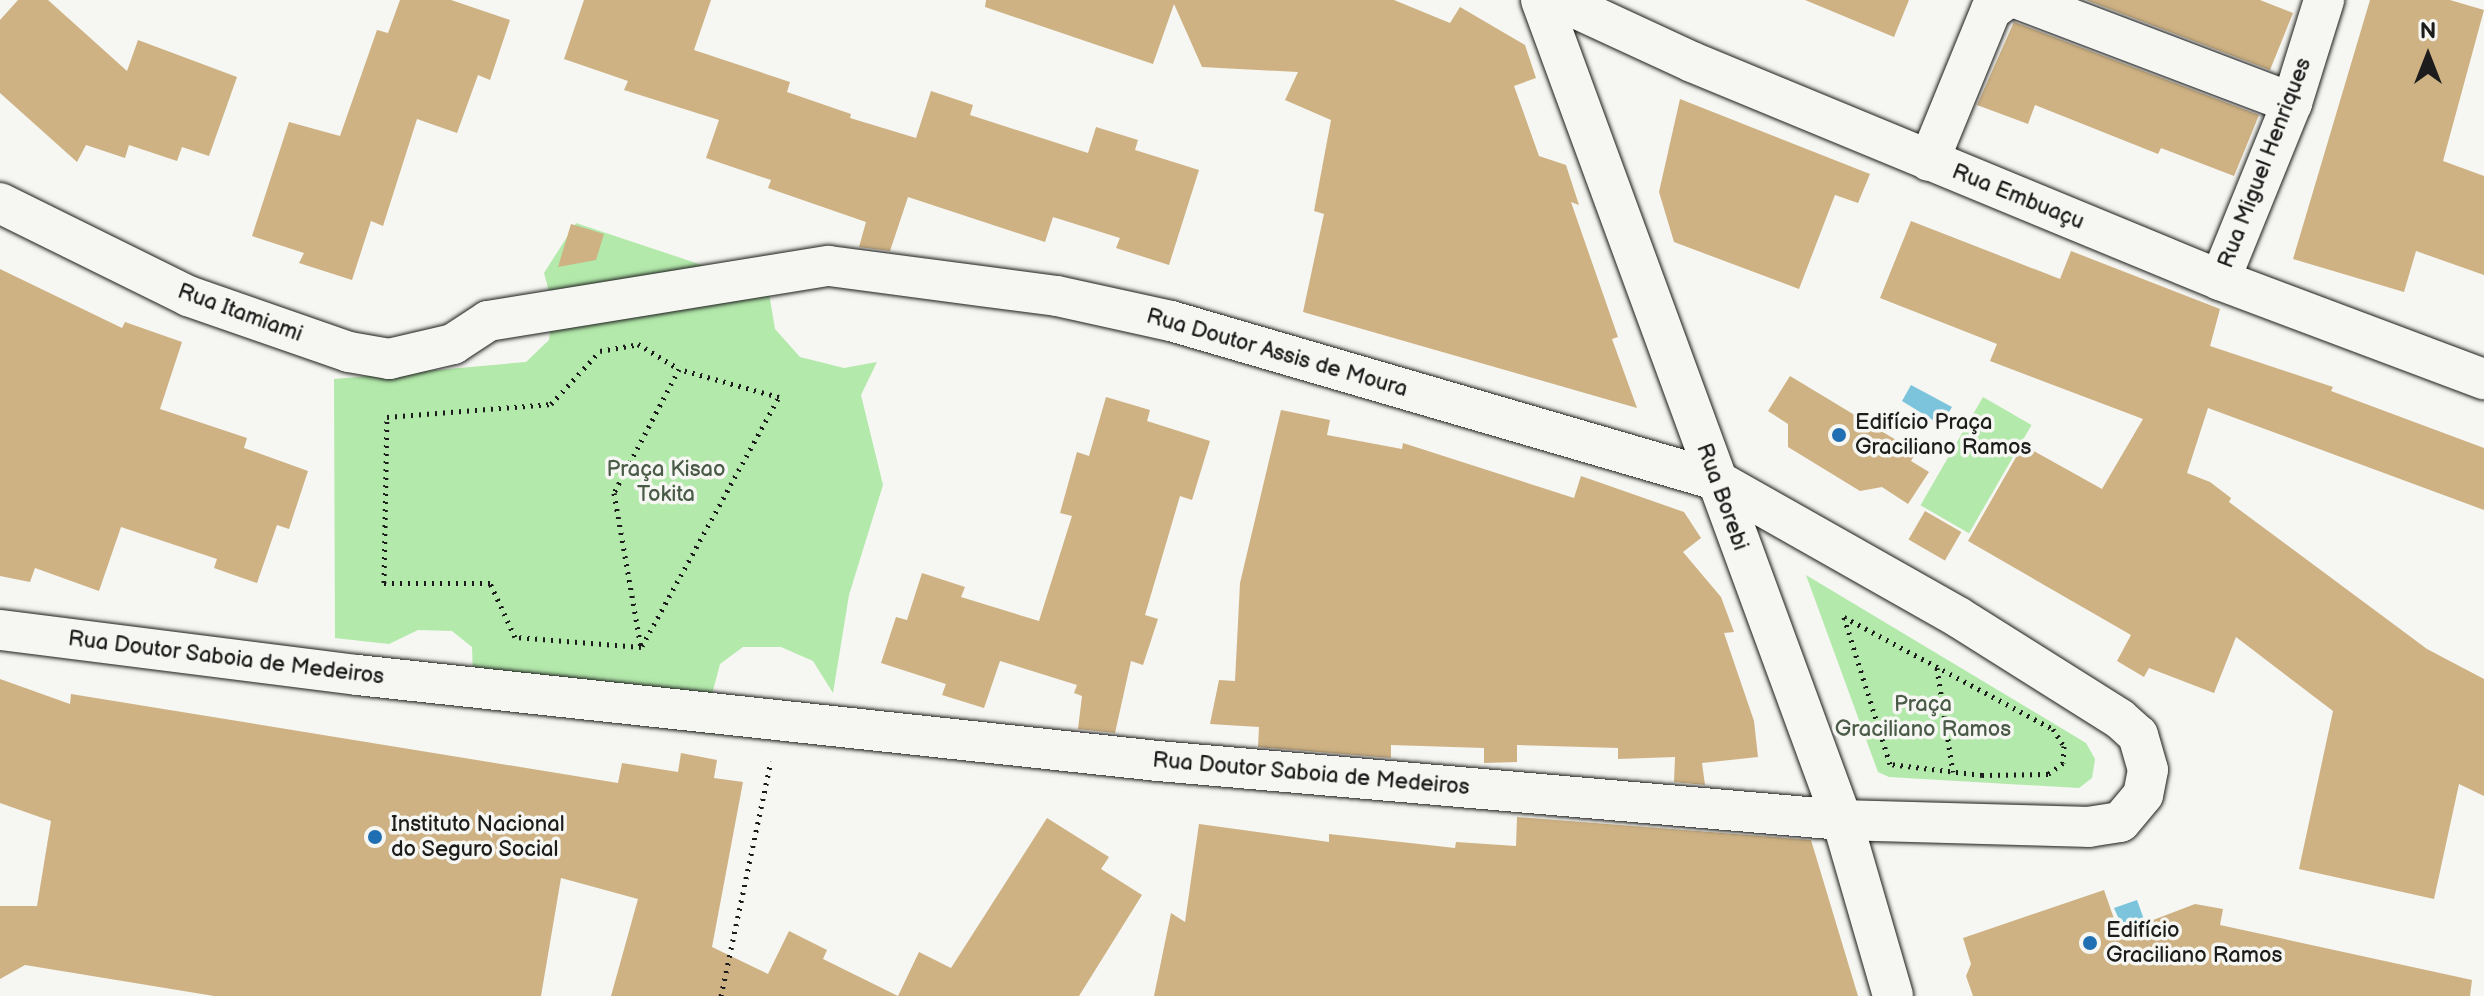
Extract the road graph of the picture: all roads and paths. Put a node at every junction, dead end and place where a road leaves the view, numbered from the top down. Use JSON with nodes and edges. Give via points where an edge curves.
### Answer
{"nodes":[{"id":1,"x":1541,"y":0,"type":"edge"},
{"id":2,"x":1558,"y":0,"type":"edge"},
{"id":3,"x":2005,"y":0,"type":"edge"},
{"id":4,"x":2021,"y":0,"type":"edge"},
{"id":5,"x":2324,"y":0,"type":"edge"},
{"id":6,"x":2292,"y":103,"type":"junction"},
{"id":7,"x":1929,"y":161,"type":"junction"},
{"id":8,"x":0,"y":203,"type":"edge"},
{"id":9,"x":2220,"y":280,"type":"junction"},
{"id":10,"x":488,"y":321,"type":"joint"},
{"id":11,"x":679,"y":369,"type":"junction"},
{"id":12,"x":2484,"y":379,"type":"edge"},
{"id":13,"x":1716,"y":480,"type":"junction"},
{"id":14,"x":0,"y":630,"type":"edge"},
{"id":15,"x":641,"y":647,"type":"junction"},
{"id":16,"x":1937,"y":667,"type":"junction"},
{"id":17,"x":780,"y":717,"type":"junction"},
{"id":18,"x":1953,"y":772,"type":"junction"},
{"id":19,"x":1842,"y":820,"type":"junction"},
{"id":20,"x":721,"y":996,"type":"edge"},
{"id":21,"x":1893,"y":996,"type":"edge"}],
"edges":[{"from":1,"to":13,"type":"street","name":"Rua Borebi"},
{"from":2,"to":7,"type":"street","name":"Rua Embuaçu"},
{"from":3,"to":7,"type":"street","via":[[1991,10]]},
{"from":4,"to":6,"type":"street"},
{"from":5,"to":6,"type":"street","name":"Rua Miguel Henriques"},
{"from":6,"to":9,"type":"street","name":"Rua Miguel Henriques"},
{"from":7,"to":9,"type":"street","name":"Rua Embuaçu"},
{"from":8,"to":10,"type":"street","name":"Rua Itamiami","via":[[188,296],[349,352],[389,359],[420,354],[453,344]]},
{"from":9,"to":12,"type":"street","name":"Rua Embuaçu"},
{"from":10,"to":13,"type":"street","name":"Rua Doutor Assis de Moura","via":[[829,266],[1057,296],[1171,321]]},
{"from":11,"to":15,"type":"path","via":[[614,493]]},
{"from":11,"to":15,"type":"path","via":[[779,397]]},
{"from":11,"to":15,"type":"path","via":[[638,344],[600,351],[551,404],[387,417],[384,583],[490,583],[515,637]]},
{"from":13,"to":19,"type":"street","name":"Rua Borebi"},
{"from":13,"to":19,"type":"street","via":[[2090,699],[2138,735],[2145,752],[2143,795],[2120,822],[2089,827]]},
{"from":14,"to":17,"type":"street","name":"Rua Doutor Saboia de Medeiros"},
{"from":16,"to":18,"type":"path"},
{"from":16,"to":18,"type":"path","via":[[2053,729],[2064,746],[2063,763],[2048,774]]},
{"from":16,"to":18,"type":"path","via":[[1844,617],[1890,764]]},
{"from":17,"to":19,"type":"street","name":"Rua Doutor Saboia de Medeiros","via":[[1158,761]]},
{"from":17,"to":20,"type":"path"},
{"from":19,"to":21,"type":"street","name":"Rua Borebi"}]}
